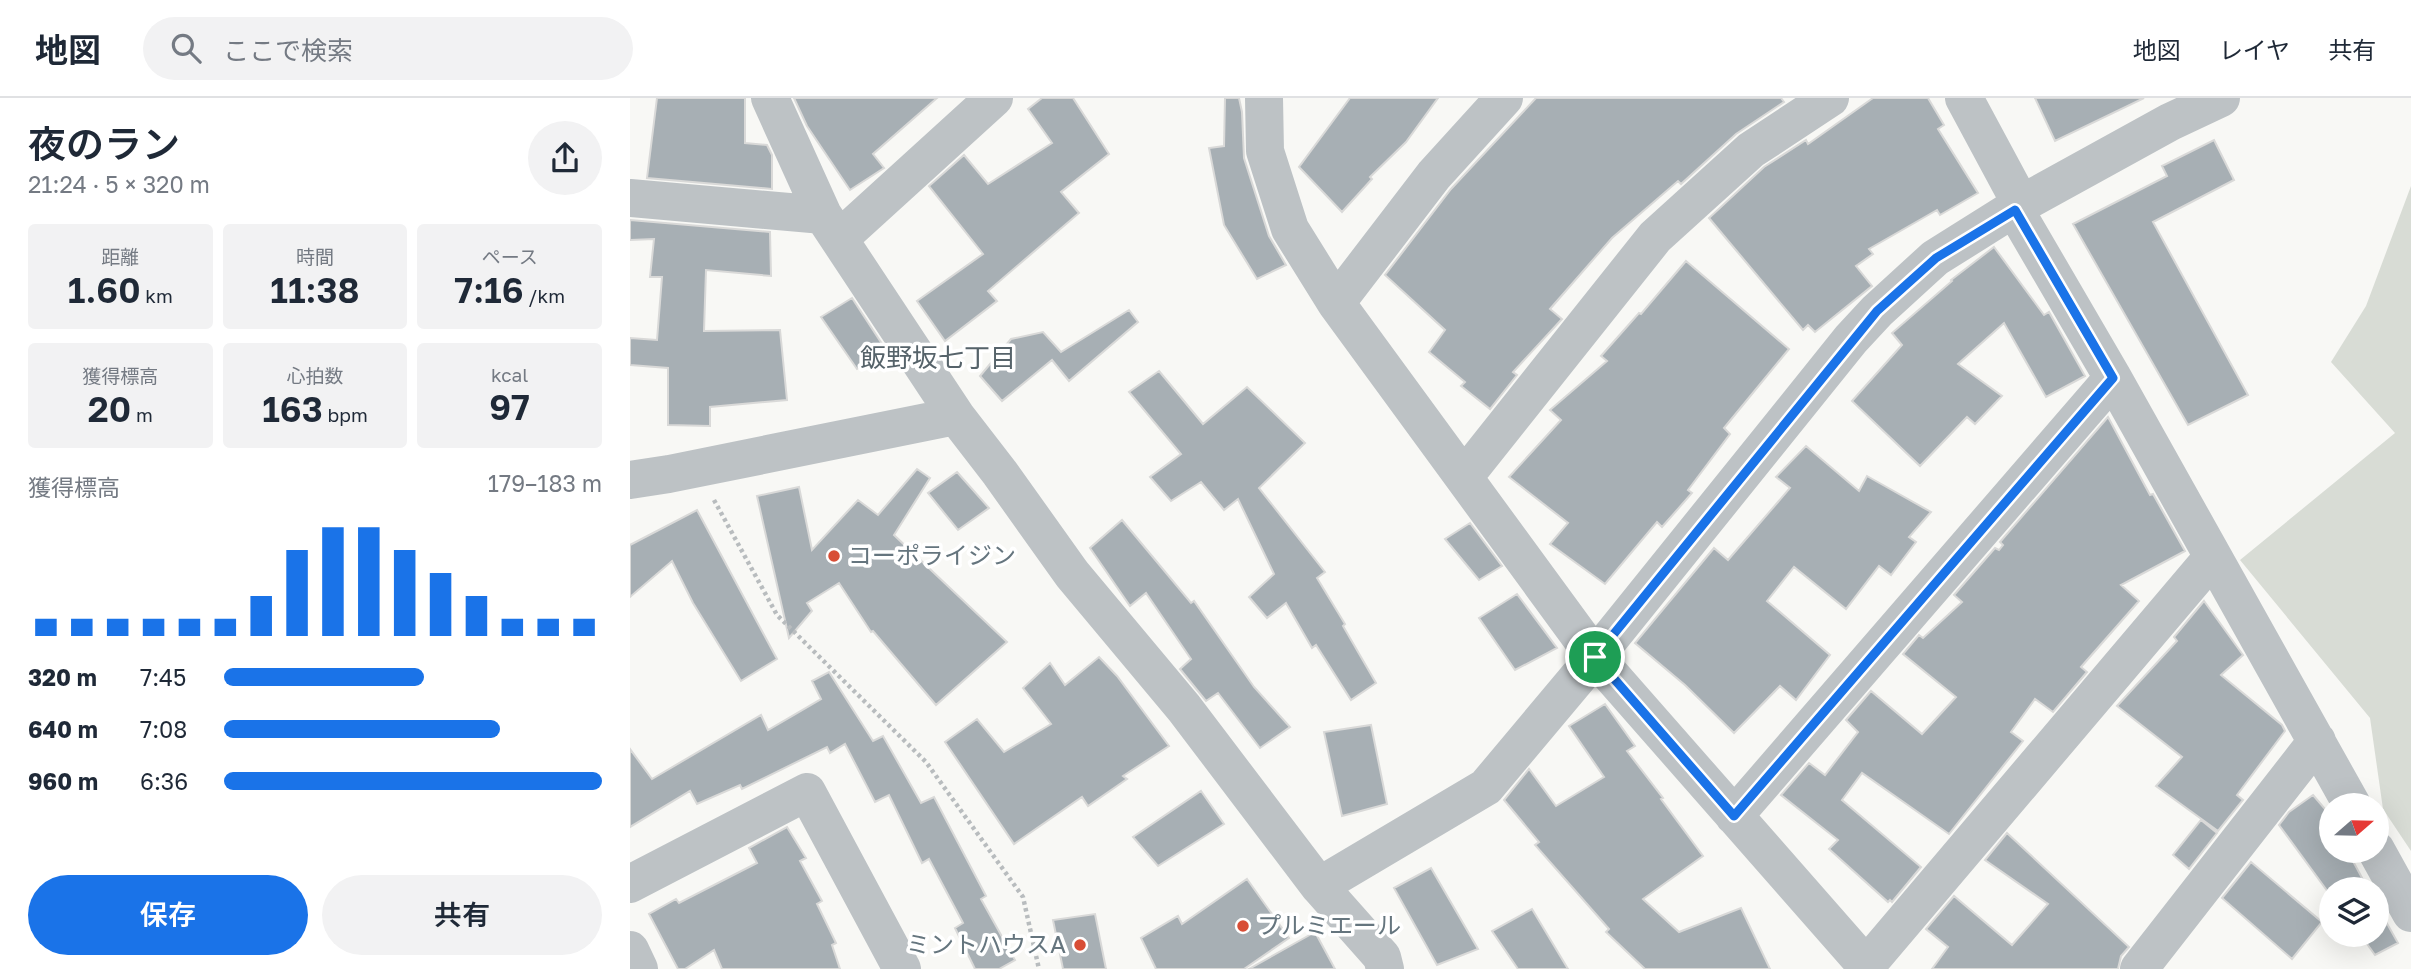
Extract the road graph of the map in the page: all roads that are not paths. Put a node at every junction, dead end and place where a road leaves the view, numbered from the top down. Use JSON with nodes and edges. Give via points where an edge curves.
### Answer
{"nodes":[{"id":1,"x":770,"y":98,"type":"edge"},
{"id":2,"x":993,"y":98,"type":"edge"},
{"id":3,"x":1265,"y":98,"type":"edge"},
{"id":4,"x":1504,"y":98,"type":"edge"},
{"id":5,"x":1830,"y":98,"type":"edge"},
{"id":6,"x":1964,"y":98,"type":"edge"},
{"id":7,"x":2221,"y":98,"type":"edge"},
{"id":8,"x":630,"y":198,"type":"edge"},
{"id":9,"x":2018,"y":207,"type":"junction"},
{"id":10,"x":831,"y":227,"type":"junction"},
{"id":11,"x":1336,"y":303,"type":"junction"},
{"id":12,"x":2113,"y":378,"type":"junction"},
{"id":13,"x":956,"y":416,"type":"junction"},
{"id":14,"x":1464,"y":477,"type":"junction"},
{"id":15,"x":630,"y":480,"type":"edge"},
{"id":16,"x":2212,"y":558,"type":"junction"},
{"id":17,"x":1595,"y":657,"type":"junction"},
{"id":18,"x":2317,"y":741,"type":"junction"},
{"id":19,"x":2345,"y":793,"type":"edge"},
{"id":20,"x":1734,"y":816,"type":"junction"},
{"id":21,"x":2383,"y":863,"type":"edge"},
{"id":22,"x":630,"y":884,"type":"edge"},
{"id":23,"x":1319,"y":886,"type":"junction"},
{"id":24,"x":2411,"y":913,"type":"edge"},
{"id":25,"x":630,"y":950,"type":"edge"},
{"id":26,"x":1867,"y":968,"type":"edge"},
{"id":27,"x":639,"y":969,"type":"edge"},
{"id":28,"x":902,"y":969,"type":"edge"},
{"id":29,"x":1385,"y":969,"type":"edge"},
{"id":30,"x":2139,"y":969,"type":"edge"}],
"edges":[{"from":1,"to":10,"type":"street"},
{"from":2,"to":10,"type":"street"},
{"from":3,"to":11,"type":"street","via":[[1265,151],[1290,229]]},
{"from":4,"to":11,"type":"street","via":[[1434,175]]},
{"from":5,"to":14,"type":"street","via":[[1751,150],[1655,237]]},
{"from":6,"to":9,"type":"street"},
{"from":7,"to":9,"type":"street"},
{"from":8,"to":10,"type":"street"},
{"from":9,"to":12,"type":"street"},
{"from":9,"to":17,"type":"street","via":[[1936,258],[1877,311]]},
{"from":10,"to":13,"type":"street"},
{"from":11,"to":14,"type":"street"},
{"from":12,"to":16,"type":"street"},
{"from":12,"to":20,"type":"street"},
{"from":13,"to":15,"type":"street"},
{"from":13,"to":23,"type":"street","via":[[1072,574],[1184,708]]},
{"from":14,"to":17,"type":"street"},
{"from":16,"to":18,"type":"street"},
{"from":16,"to":26,"type":"street"},
{"from":17,"to":20,"type":"street"},
{"from":17,"to":23,"type":"street","via":[[1486,787]]},
{"from":18,"to":19,"type":"street"},
{"from":18,"to":30,"type":"street"},
{"from":20,"to":26,"type":"street"},
{"from":21,"to":24,"type":"street"},
{"from":22,"to":28,"type":"street","via":[[807,792]]},
{"from":23,"to":29,"type":"street","via":[[1382,957]]},
{"from":25,"to":27,"type":"street"}]}
